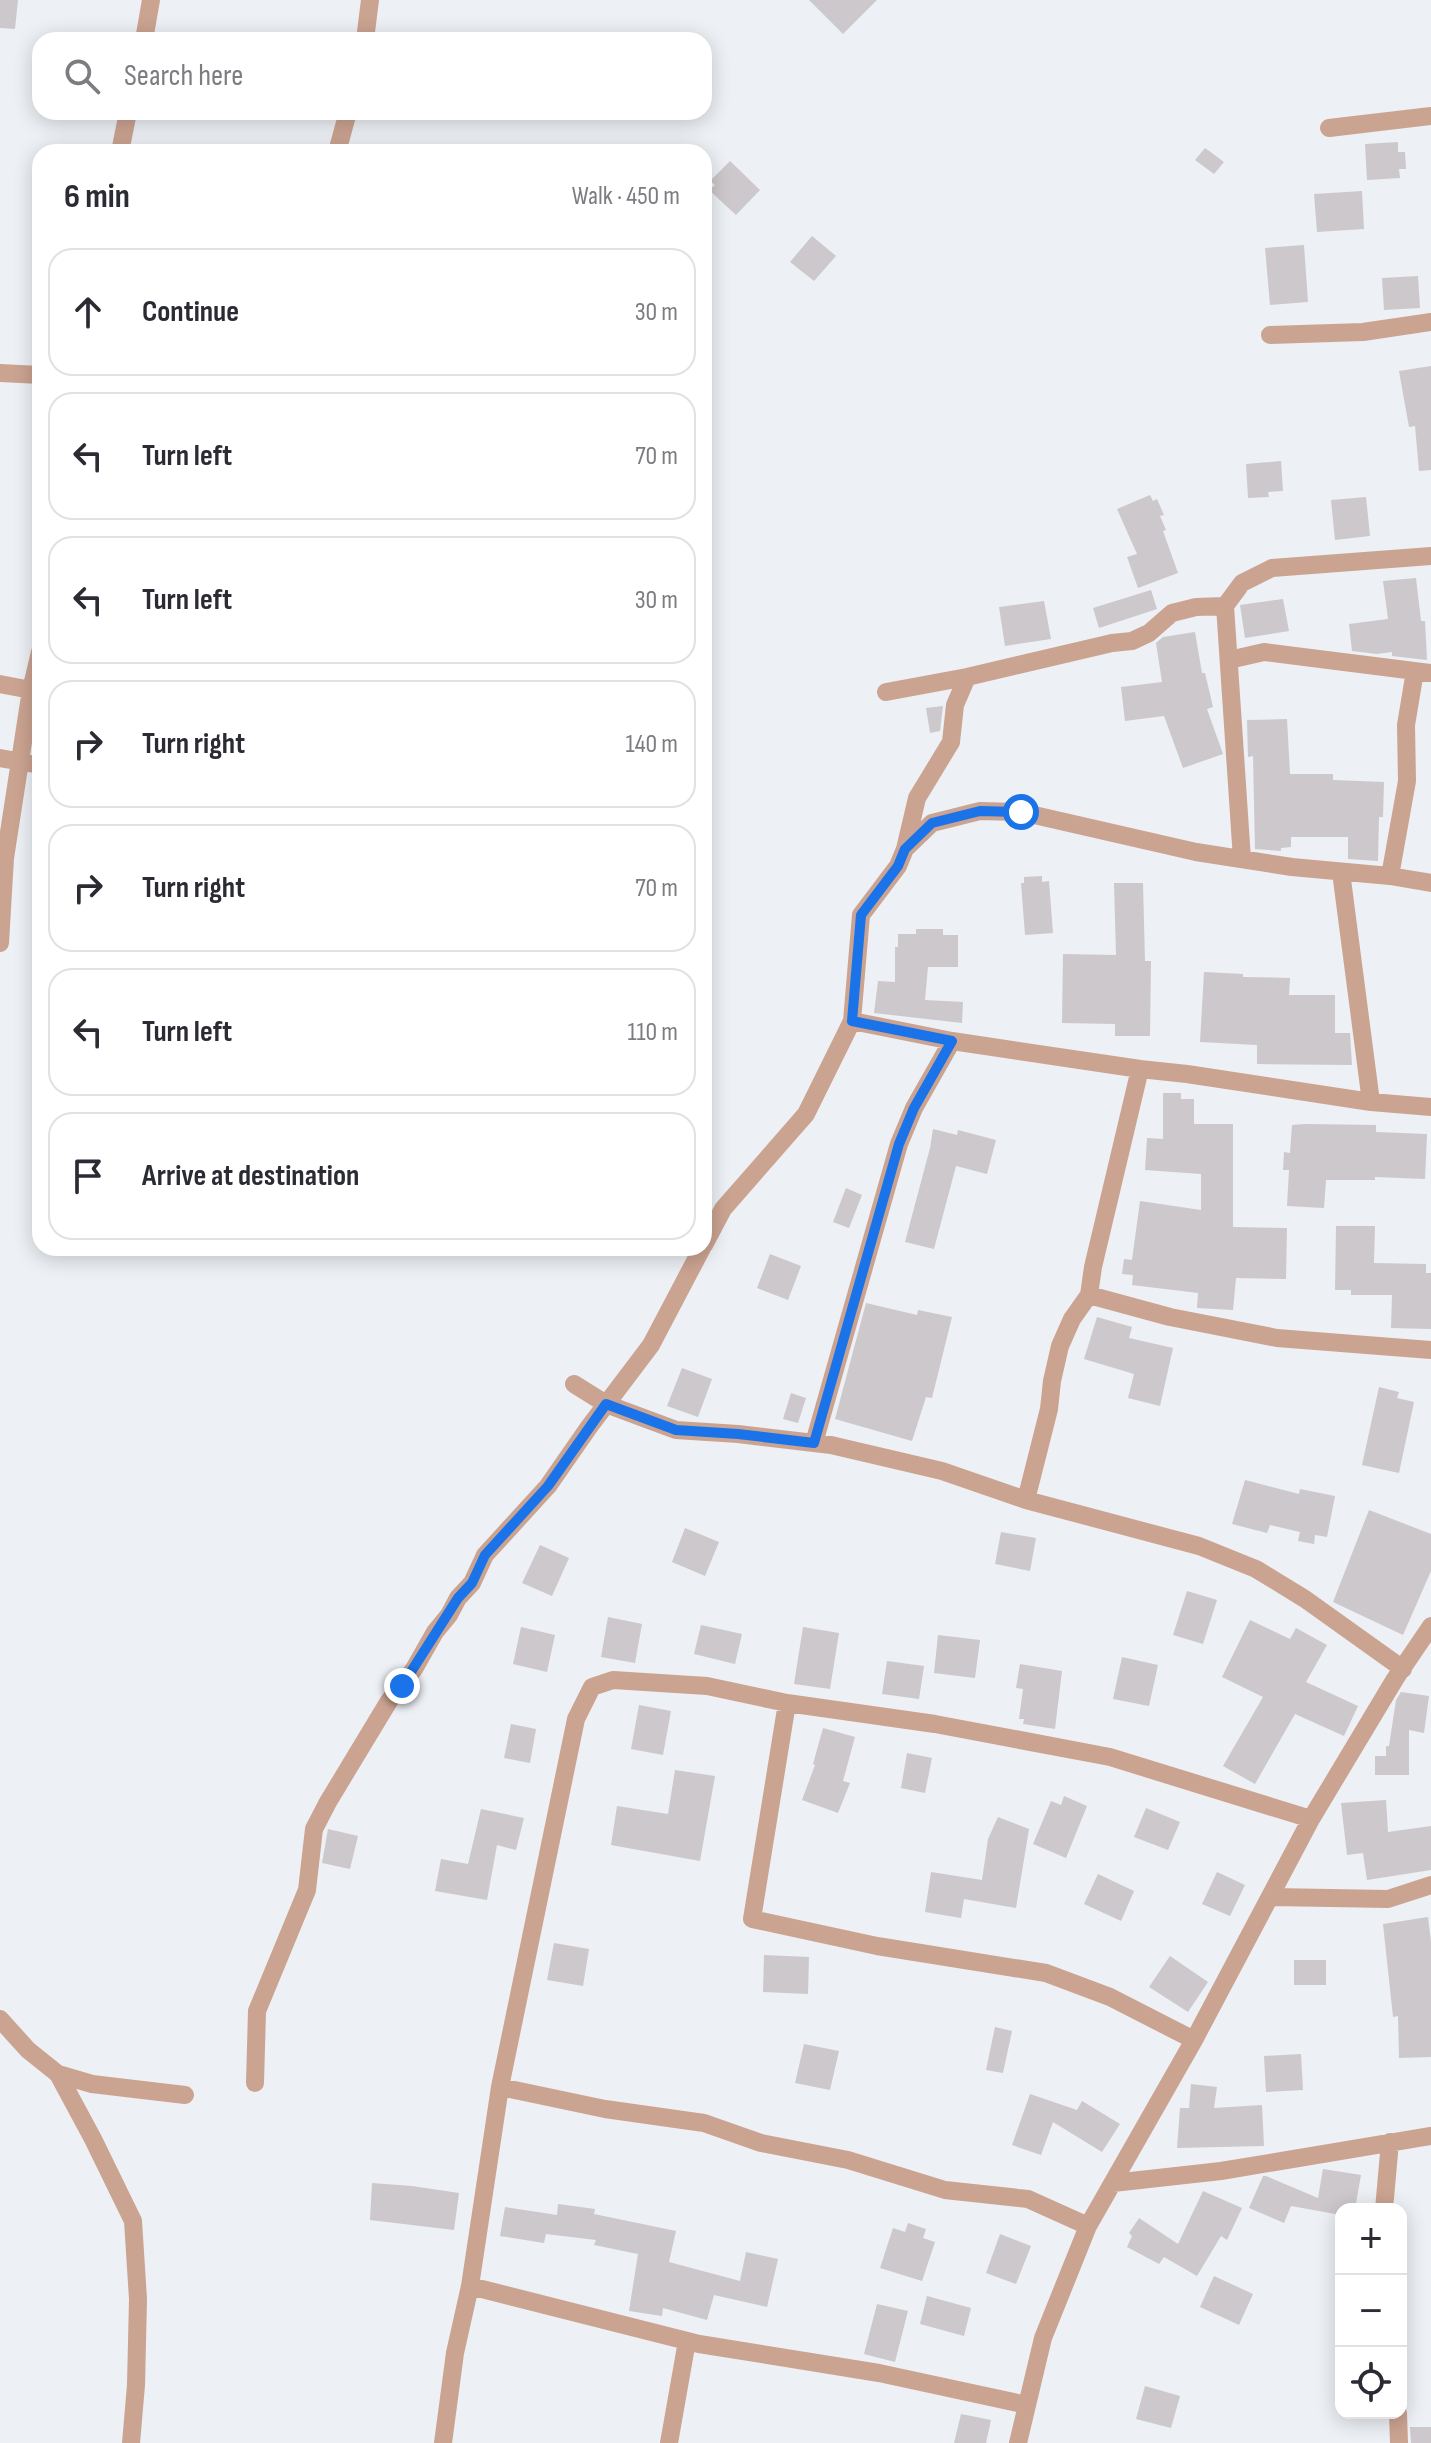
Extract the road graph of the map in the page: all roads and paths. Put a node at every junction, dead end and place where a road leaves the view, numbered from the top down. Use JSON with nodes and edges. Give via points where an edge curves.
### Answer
{"nodes":[{"id":1,"x":151,"y":0,"type":"edge"},
{"id":2,"x":370,"y":0,"type":"edge"},
{"id":3,"x":145,"y":32,"type":"edge"},
{"id":4,"x":366,"y":32,"type":"edge"},
{"id":5,"x":1431,"y":116,"type":"edge"},
{"id":6,"x":126,"y":120,"type":"edge"},
{"id":7,"x":346,"y":120,"type":"edge"},
{"id":8,"x":1329,"y":128,"type":"dead end"},
{"id":9,"x":122,"y":144,"type":"edge"},
{"id":10,"x":339,"y":144,"type":"edge"},
{"id":11,"x":1431,"y":322,"type":"edge"},
{"id":12,"x":1270,"y":335,"type":"dead end"},
{"id":13,"x":0,"y":373,"type":"edge"},
{"id":14,"x":32,"y":375,"type":"edge"},
{"id":15,"x":1431,"y":556,"type":"edge"},
{"id":16,"x":1225,"y":606,"type":"junction"},
{"id":17,"x":1229,"y":660,"type":"junction"},
{"id":18,"x":1423,"y":672,"type":"edge"},
{"id":19,"x":967,"y":677,"type":"junction"},
{"id":20,"x":0,"y":684,"type":"edge"},
{"id":21,"x":32,"y":686,"type":"edge"},
{"id":22,"x":31,"y":690,"type":"junction"},
{"id":23,"x":886,"y":692,"type":"dead end"},
{"id":24,"x":0,"y":758,"type":"edge"},
{"id":25,"x":20,"y":761,"type":"junction"},
{"id":26,"x":32,"y":763,"type":"edge"},
{"id":27,"x":905,"y":849,"type":"junction"},
{"id":28,"x":1242,"y":859,"type":"junction"},
{"id":29,"x":1341,"y":872,"type":"junction"},
{"id":30,"x":1390,"y":876,"type":"junction"},
{"id":31,"x":1431,"y":883,"type":"edge"},
{"id":32,"x":0,"y":943,"type":"edge"},
{"id":33,"x":852,"y":1021,"type":"junction"},
{"id":34,"x":952,"y":1041,"type":"junction"},
{"id":35,"x":1140,"y":1069,"type":"junction"},
{"id":36,"x":1371,"y":1102,"type":"junction"},
{"id":37,"x":1431,"y":1107,"type":"edge"},
{"id":38,"x":712,"y":1229,"type":"edge"},
{"id":39,"x":698,"y":1256,"type":"edge"},
{"id":40,"x":1089,"y":1295,"type":"junction"},
{"id":41,"x":1431,"y":1350,"type":"edge"},
{"id":42,"x":574,"y":1384,"type":"dead end"},
{"id":43,"x":606,"y":1404,"type":"junction"},
{"id":44,"x":814,"y":1443,"type":"junction"},
{"id":45,"x":1026,"y":1500,"type":"junction"},
{"id":46,"x":1431,"y":1626,"type":"edge"},
{"id":47,"x":1403,"y":1669,"type":"junction"},
{"id":48,"x":787,"y":1703,"type":"junction"},
{"id":49,"x":1311,"y":1819,"type":"junction"},
{"id":50,"x":1431,"y":1885,"type":"edge"},
{"id":51,"x":1272,"y":1897,"type":"junction"},
{"id":52,"x":0,"y":2019,"type":"edge"},
{"id":53,"x":1194,"y":2040,"type":"junction"},
{"id":54,"x":58,"y":2074,"type":"junction"},
{"id":55,"x":255,"y":2083,"type":"dead end"},
{"id":56,"x":500,"y":2087,"type":"junction"},
{"id":57,"x":185,"y":2095,"type":"dead end"},
{"id":58,"x":1431,"y":2136,"type":"edge"},
{"id":59,"x":1390,"y":2142,"type":"junction"},
{"id":60,"x":1113,"y":2183,"type":"junction"},
{"id":61,"x":1385,"y":2203,"type":"edge"},
{"id":62,"x":1088,"y":2226,"type":"junction"},
{"id":63,"x":470,"y":2286,"type":"junction"},
{"id":64,"x":687,"y":2341,"type":"junction"},
{"id":65,"x":1027,"y":2405,"type":"junction"},
{"id":66,"x":1398,"y":2419,"type":"edge"},
{"id":67,"x":131,"y":2443,"type":"edge"},
{"id":68,"x":443,"y":2443,"type":"edge"},
{"id":69,"x":669,"y":2443,"type":"edge"},
{"id":70,"x":1018,"y":2443,"type":"edge"},
{"id":71,"x":1399,"y":2443,"type":"edge"}],
"edges":[{"from":1,"to":3,"type":"street"},
{"from":2,"to":4,"type":"street"},
{"from":5,"to":8,"type":"street"},
{"from":6,"to":9,"type":"street"},
{"from":7,"to":10,"type":"street"},
{"from":11,"to":12,"type":"street","via":[[1363,332]]},
{"from":13,"to":14,"type":"street"},
{"from":15,"to":16,"type":"street","via":[[1272,568],[1242,583]]},
{"from":16,"to":17,"type":"street"},
{"from":16,"to":19,"type":"street","via":[[1172,613],[1132,641]]},
{"from":17,"to":18,"type":"street","via":[[1264,652]]},
{"from":17,"to":28,"type":"street"},
{"from":18,"to":30,"type":"street","via":[[1406,725],[1407,781]]},
{"from":19,"to":23,"type":"street"},
{"from":19,"to":27,"type":"street","via":[[955,705],[951,742],[917,798]]},
{"from":20,"to":22,"type":"street"},
{"from":21,"to":22,"type":"street"},
{"from":22,"to":25,"type":"street"},
{"from":24,"to":25,"type":"street"},
{"from":25,"to":26,"type":"street"},
{"from":25,"to":32,"type":"street","via":[[5,858]]},
{"from":27,"to":28,"type":"street","via":[[932,823],[980,811],[1021,812]]},
{"from":27,"to":33,"type":"street","via":[[861,915]]},
{"from":28,"to":29,"type":"street"},
{"from":29,"to":30,"type":"street"},
{"from":29,"to":36,"type":"street"},
{"from":30,"to":31,"type":"street"},
{"from":33,"to":34,"type":"street"},
{"from":33,"to":38,"type":"street","via":[[806,1114],[723,1209]]},
{"from":34,"to":35,"type":"street"},
{"from":34,"to":44,"type":"street","via":[[899,1144]]},
{"from":35,"to":36,"type":"street"},
{"from":35,"to":40,"type":"street"},
{"from":36,"to":37,"type":"street"},
{"from":39,"to":43,"type":"street","via":[[651,1345]]},
{"from":40,"to":41,"type":"street","via":[[1277,1338]]},
{"from":40,"to":45,"type":"street","via":[[1060,1346]]},
{"from":42,"to":43,"type":"street"},
{"from":43,"to":44,"type":"street","via":[[676,1430]]},
{"from":43,"to":55,"type":"street","via":[[548,1486],[485,1555],[472,1583],[389,1701],[314,1829],[307,1890],[257,2011]]},
{"from":44,"to":45,"type":"street","via":[[942,1471]]},
{"from":45,"to":47,"type":"street","via":[[1199,1546],[1256,1569]]},
{"from":46,"to":47,"type":"street"},
{"from":47,"to":49,"type":"street"},
{"from":48,"to":49,"type":"street","via":[[1110,1757]]},
{"from":48,"to":53,"type":"street","via":[[752,1919],[1046,1973],[1110,1997]]},
{"from":48,"to":56,"type":"street","via":[[707,1686],[613,1680],[592,1687],[576,1719]]},
{"from":49,"to":51,"type":"street"},
{"from":50,"to":51,"type":"street","via":[[1388,1899]]},
{"from":51,"to":53,"type":"street"},
{"from":52,"to":54,"type":"street"},
{"from":53,"to":60,"type":"street"},
{"from":54,"to":57,"type":"street","via":[[92,2084]]},
{"from":54,"to":67,"type":"street","via":[[133,2221],[138,2299]]},
{"from":56,"to":62,"type":"street","via":[[704,2123],[761,2143],[848,2160],[945,2190],[1028,2199]]},
{"from":56,"to":63,"type":"street"},
{"from":58,"to":59,"type":"street"},
{"from":59,"to":60,"type":"street"},
{"from":59,"to":61,"type":"street"},
{"from":60,"to":62,"type":"street"},
{"from":62,"to":65,"type":"street","via":[[1043,2338]]},
{"from":63,"to":64,"type":"street"},
{"from":63,"to":68,"type":"street"},
{"from":64,"to":65,"type":"street","via":[[879,2373]]},
{"from":64,"to":69,"type":"street"},
{"from":65,"to":70,"type":"street"},
{"from":66,"to":71,"type":"street"}]}
